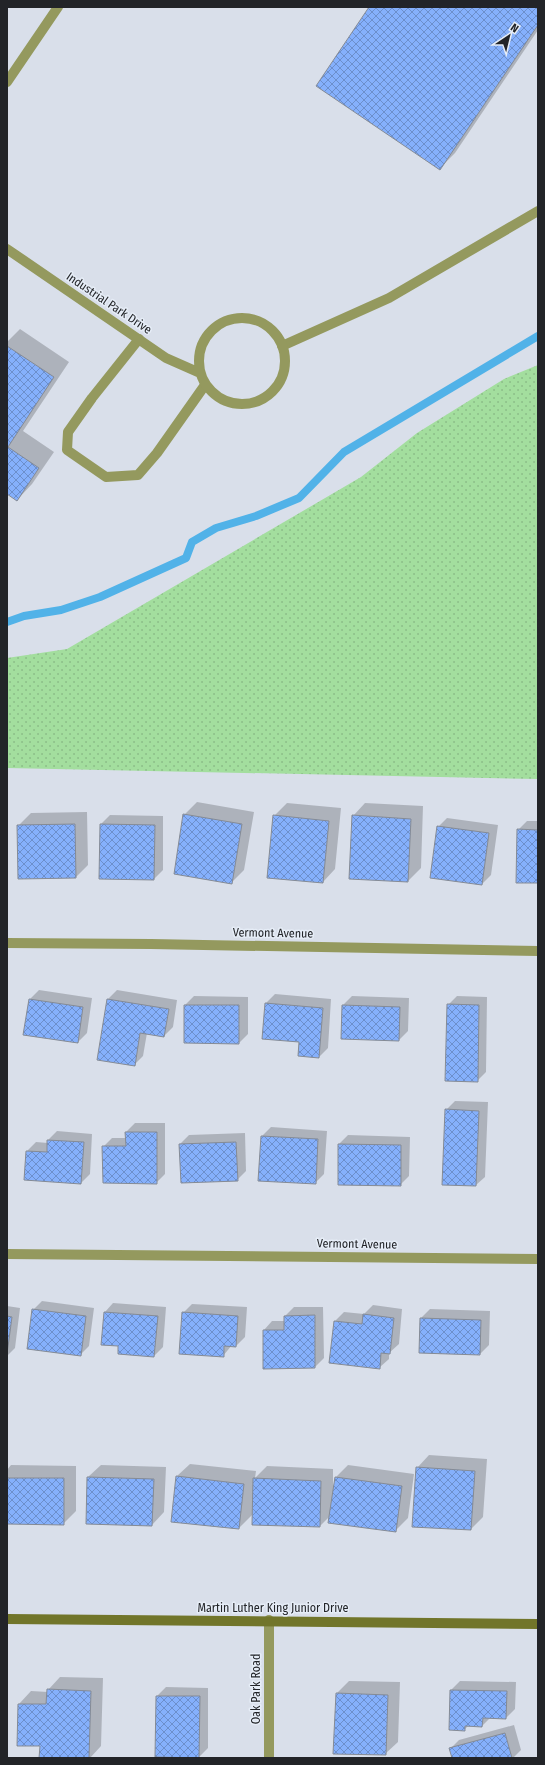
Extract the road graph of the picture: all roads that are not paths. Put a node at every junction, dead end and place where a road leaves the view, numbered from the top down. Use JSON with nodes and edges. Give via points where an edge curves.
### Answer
{"nodes":[{"id":1,"x":58,"y":7,"type":"edge"},
{"id":2,"x":7,"y":82,"type":"edge"},
{"id":3,"x":538,"y":211,"type":"edge"},
{"id":4,"x":7,"y":249,"type":"edge"},
{"id":5,"x":138,"y":339,"type":"junction"},
{"id":6,"x":282,"y":346,"type":"junction"},
{"id":7,"x":200,"y":373,"type":"junction"},
{"id":8,"x":205,"y":385,"type":"junction"},
{"id":9,"x":7,"y":944,"type":"edge"},
{"id":10,"x":538,"y":951,"type":"edge"},
{"id":11,"x":7,"y":1254,"type":"edge"},
{"id":12,"x":538,"y":1259,"type":"edge"},
{"id":13,"x":7,"y":1619,"type":"edge"},
{"id":14,"x":269,"y":1620,"type":"junction"},
{"id":15,"x":538,"y":1624,"type":"edge"},
{"id":16,"x":269,"y":1758,"type":"edge"}],
"edges":[{"from":1,"to":2,"type":"street"},
{"from":3,"to":6,"type":"street","via":[[389,298]]},
{"from":4,"to":5,"type":"street","name":"Industrial Park Drive"},
{"from":5,"to":7,"type":"street","name":"Industrial Park Drive","via":[[166,358]]},
{"from":5,"to":8,"type":"street","via":[[68,432],[67,450],[106,477],[138,475],[157,453]]},
{"from":6,"to":7,"type":"street","via":[[265,324],[251,319],[236,318],[210,331],[201,344],[198,359]]},
{"from":6,"to":8,"type":"street","via":[[285,360],[283,374],[277,387],[267,397],[255,403],[241,405],[227,402]]},
{"from":7,"to":8,"type":"street"},
{"from":9,"to":10,"type":"street","name":"Vermont Avenue","via":[[167,944]]},
{"from":11,"to":12,"type":"street","name":"Vermont Avenue"},
{"from":13,"to":14,"type":"main road","name":"Martin Luther King Junior Drive"},
{"from":14,"to":15,"type":"main road","name":"Martin Luther King Junior Drive"},
{"from":14,"to":16,"type":"street","name":"Oak Park Road"}]}
